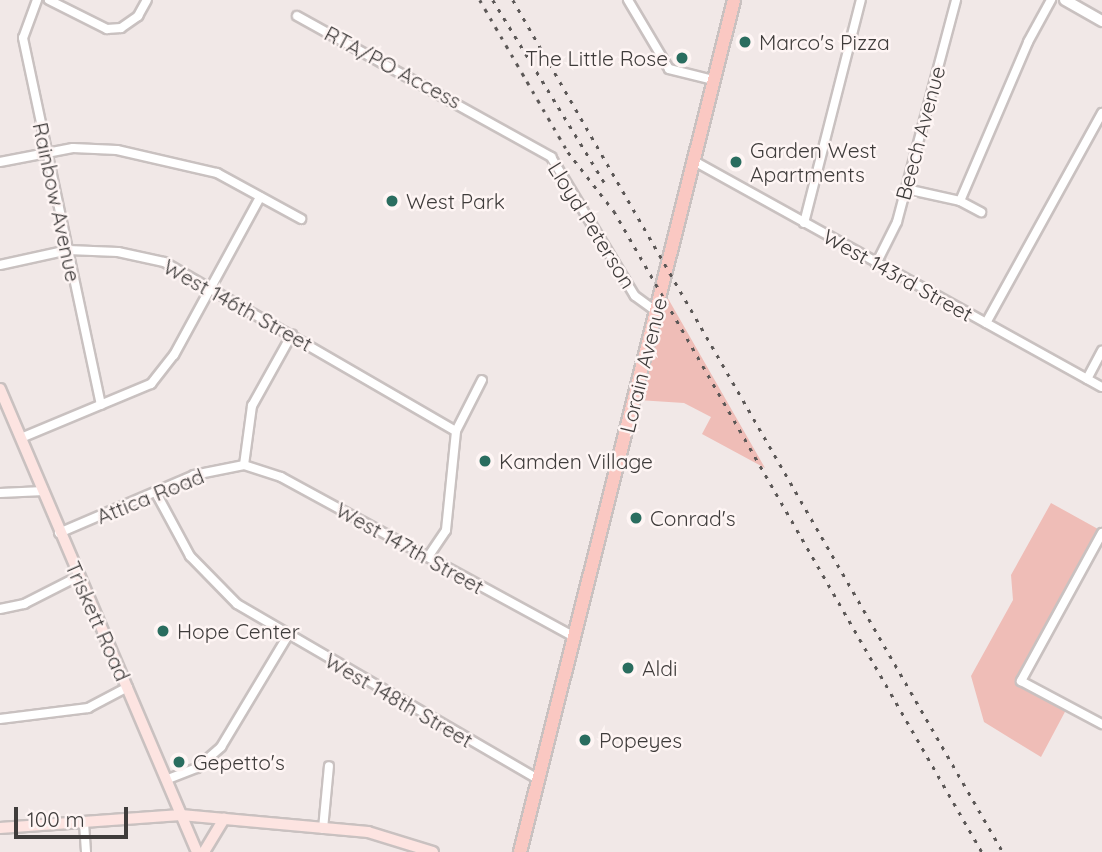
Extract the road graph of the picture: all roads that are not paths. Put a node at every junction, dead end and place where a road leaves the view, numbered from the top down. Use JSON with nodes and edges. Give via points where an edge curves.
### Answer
{"nodes":[{"id":1,"x":37,"y":0,"type":"edge"},
{"id":2,"x":50,"y":0,"type":"edge"},
{"id":3,"x":147,"y":0,"type":"edge"},
{"id":4,"x":628,"y":0,"type":"edge"},
{"id":5,"x":734,"y":0,"type":"edge"},
{"id":6,"x":861,"y":0,"type":"edge"},
{"id":7,"x":956,"y":0,"type":"edge"},
{"id":8,"x":1051,"y":0,"type":"edge"},
{"id":9,"x":1065,"y":0,"type":"edge"},
{"id":10,"x":297,"y":16,"type":"dead end"},
{"id":11,"x":1102,"y":20,"type":"edge"},
{"id":12,"x":713,"y":80,"type":"junction"},
{"id":13,"x":1102,"y":113,"type":"edge"},
{"id":14,"x":489,"y":120,"type":"joint"},
{"id":15,"x":46,"y":151,"type":"junction"},
{"id":16,"x":694,"y":161,"type":"junction"},
{"id":17,"x":0,"y":162,"type":"edge"},
{"id":18,"x":906,"y":189,"type":"junction"},
{"id":19,"x":260,"y":197,"type":"junction"},
{"id":20,"x":960,"y":201,"type":"junction"},
{"id":21,"x":981,"y":212,"type":"dead end"},
{"id":22,"x":301,"y":219,"type":"dead end"},
{"id":23,"x":804,"y":223,"type":"junction"},
{"id":24,"x":68,"y":250,"type":"junction"},
{"id":25,"x":876,"y":264,"type":"junction"},
{"id":26,"x":0,"y":265,"type":"edge"},
{"id":27,"x":211,"y":288,"type":"junction"},
{"id":28,"x":657,"y":312,"type":"junction"},
{"id":29,"x":986,"y":323,"type":"junction"},
{"id":30,"x":292,"y":334,"type":"junction"},
{"id":31,"x":1102,"y":351,"type":"edge"},
{"id":32,"x":1087,"y":379,"type":"junction"},
{"id":33,"x":482,"y":380,"type":"dead end"},
{"id":34,"x":1102,"y":387,"type":"edge"},
{"id":35,"x":0,"y":389,"type":"edge"},
{"id":36,"x":102,"y":405,"type":"junction"},
{"id":37,"x":456,"y":432,"type":"junction"},
{"id":38,"x":21,"y":438,"type":"junction"},
{"id":39,"x":244,"y":465,"type":"junction"},
{"id":40,"x":44,"y":491,"type":"junction"},
{"id":41,"x":0,"y":493,"type":"edge"},
{"id":42,"x":156,"y":494,"type":"junction"},
{"id":43,"x":59,"y":533,"type":"junction"},
{"id":44,"x":1102,"y":533,"type":"edge"},
{"id":45,"x":428,"y":558,"type":"junction"},
{"id":46,"x":77,"y":577,"type":"junction"},
{"id":47,"x":0,"y":609,"type":"edge"},
{"id":48,"x":288,"y":637,"type":"junction"},
{"id":49,"x":574,"y":637,"type":"junction"},
{"id":50,"x":128,"y":687,"type":"junction"},
{"id":51,"x":0,"y":719,"type":"edge"},
{"id":52,"x":1102,"y":724,"type":"edge"},
{"id":53,"x":329,"y":766,"type":"dead end"},
{"id":54,"x":167,"y":779,"type":"junction"},
{"id":55,"x":538,"y":779,"type":"junction"},
{"id":56,"x":181,"y":815,"type":"junction"},
{"id":57,"x":225,"y":819,"type":"junction"},
{"id":58,"x":84,"y":823,"type":"junction"},
{"id":59,"x":0,"y":828,"type":"edge"},
{"id":60,"x":323,"y":829,"type":"junction"},
{"id":61,"x":401,"y":839,"type":"junction"},
{"id":62,"x":86,"y":852,"type":"edge"},
{"id":63,"x":197,"y":852,"type":"edge"},
{"id":64,"x":204,"y":852,"type":"edge"},
{"id":65,"x":396,"y":852,"type":"edge"},
{"id":66,"x":433,"y":852,"type":"edge"},
{"id":67,"x":520,"y":852,"type":"edge"}],
"edges":[{"from":1,"to":15,"type":"street","name":"Rainbow Avenue","via":[[23,38]]},
{"from":2,"to":3,"type":"street","via":[[93,24],[121,28],[138,16]]},
{"from":4,"to":12,"type":"street","via":[[669,69]]},
{"from":5,"to":12,"type":"main road","name":"Lorain Avenue"},
{"from":6,"to":23,"type":"street"},
{"from":7,"to":18,"type":"street","name":"Beech Avenue"},
{"from":8,"to":20,"type":"street","via":[[1028,42]]},
{"from":9,"to":11,"type":"street"},
{"from":10,"to":14,"type":"street","name":"RTA/PO Access"},
{"from":12,"to":16,"type":"main road","name":"Lorain Avenue"},
{"from":13,"to":29,"type":"street"},
{"from":14,"to":28,"type":"street","name":"Lloyd Peterson","via":[[551,157],[635,296]]},
{"from":15,"to":17,"type":"street"},
{"from":15,"to":19,"type":"street","via":[[117,150],[217,173]]},
{"from":15,"to":24,"type":"street","name":"Rainbow Avenue"},
{"from":16,"to":23,"type":"street","name":"West 143rd Street"},
{"from":16,"to":28,"type":"main road","name":"Lorain Avenue"},
{"from":18,"to":20,"type":"street"},
{"from":18,"to":25,"type":"street","name":"Beech Avenue","via":[[897,222]]},
{"from":19,"to":22,"type":"street"},
{"from":19,"to":27,"type":"street"},
{"from":20,"to":21,"type":"street"},
{"from":23,"to":25,"type":"street","name":"West 143rd Street"},
{"from":24,"to":26,"type":"street","name":"West 146th Street"},
{"from":24,"to":27,"type":"street","name":"West 146th Street","via":[[144,256]]},
{"from":24,"to":36,"type":"street","name":"Rainbow Avenue"},
{"from":25,"to":29,"type":"street","name":"West 143rd Street"},
{"from":27,"to":30,"type":"street","name":"West 146th Street"},
{"from":27,"to":36,"type":"street","via":[[174,355],[151,384]]},
{"from":28,"to":49,"type":"main road","name":"Lorain Avenue"},
{"from":29,"to":32,"type":"street","name":"West 143rd Street"},
{"from":30,"to":37,"type":"street","name":"West 146th Street"},
{"from":30,"to":39,"type":"street","via":[[251,406]]},
{"from":31,"to":32,"type":"street"},
{"from":32,"to":34,"type":"street","name":"West 143rd Street"},
{"from":33,"to":37,"type":"street"},
{"from":35,"to":38,"type":"main road","name":"Triskett Road"},
{"from":36,"to":38,"type":"street"},
{"from":37,"to":45,"type":"street","via":[[446,530]]},
{"from":38,"to":40,"type":"main road","name":"Triskett Road"},
{"from":39,"to":42,"type":"street","name":"Attica Road","via":[[194,475]]},
{"from":39,"to":45,"type":"street","name":"West 147th Street","via":[[281,477]]},
{"from":40,"to":41,"type":"street"},
{"from":40,"to":43,"type":"main road","name":"Triskett Road"},
{"from":42,"to":43,"type":"street","name":"Attica Road"},
{"from":42,"to":48,"type":"street","name":"West 148th Street","via":[[171,528],[213,584]]},
{"from":43,"to":46,"type":"main road","name":"Triskett Road"},
{"from":44,"to":52,"type":"street","via":[[1021,681]]},
{"from":45,"to":49,"type":"street","name":"West 147th Street"},
{"from":46,"to":47,"type":"street","via":[[24,604]]},
{"from":46,"to":50,"type":"main road","name":"Triskett Road"},
{"from":48,"to":54,"type":"street","via":[[221,747],[197,768]]},
{"from":48,"to":55,"type":"street","name":"West 148th Street"},
{"from":49,"to":55,"type":"main road","name":"Lorain Avenue"},
{"from":50,"to":51,"type":"street","via":[[88,708]]},
{"from":50,"to":54,"type":"main road","name":"Triskett Road"},
{"from":53,"to":60,"type":"street"},
{"from":54,"to":56,"type":"main road","name":"Triskett Road"},
{"from":55,"to":67,"type":"main road","name":"Lorain Avenue"},
{"from":56,"to":57,"type":"main road"},
{"from":56,"to":58,"type":"main road"},
{"from":56,"to":63,"type":"main road","name":"Triskett Road"},
{"from":57,"to":60,"type":"main road"},
{"from":57,"to":64,"type":"main road"},
{"from":58,"to":59,"type":"main road"},
{"from":58,"to":62,"type":"street"},
{"from":60,"to":61,"type":"main road"},
{"from":61,"to":65,"type":"street"},
{"from":61,"to":66,"type":"main road"}]}
